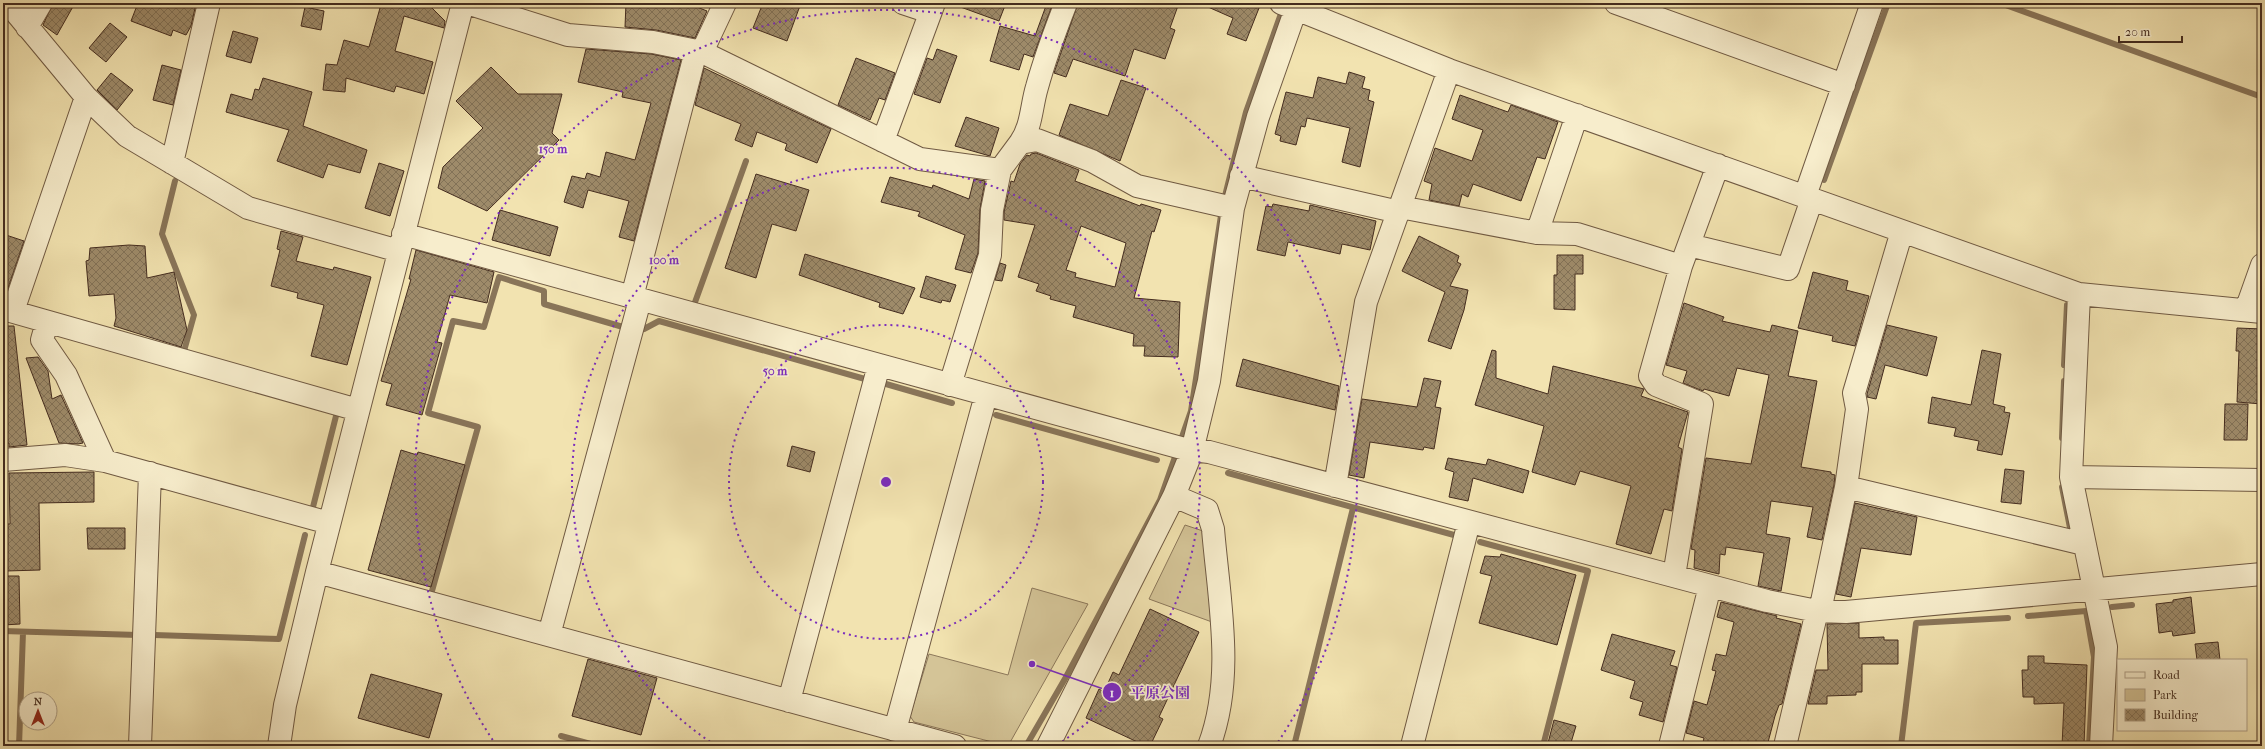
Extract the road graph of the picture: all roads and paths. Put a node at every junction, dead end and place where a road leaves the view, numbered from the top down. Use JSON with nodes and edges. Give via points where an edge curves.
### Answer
{"nodes":[{"id":1,"x":8,"y":3,"type":"edge"},
{"id":2,"x":42,"y":3,"type":"edge"},
{"id":3,"x":209,"y":3,"type":"edge"},
{"id":4,"x":463,"y":3,"type":"edge"},
{"id":5,"x":467,"y":3,"type":"edge"},
{"id":6,"x":724,"y":3,"type":"edge"},
{"id":7,"x":903,"y":3,"type":"edge"},
{"id":8,"x":1066,"y":3,"type":"edge"},
{"id":9,"x":1616,"y":3,"type":"edge"},
{"id":10,"x":1872,"y":3,"type":"edge"},
{"id":11,"x":1291,"y":5,"type":"edge"},
{"id":12,"x":932,"y":8,"type":"edge"},
{"id":13,"x":27,"y":27,"type":"junction"},
{"id":14,"x":699,"y":52,"type":"junction"},
{"id":15,"x":1449,"y":70,"type":"junction"},
{"id":16,"x":1844,"y":85,"type":"junction"},
{"id":17,"x":86,"y":97,"type":"junction"},
{"id":18,"x":1577,"y":115,"type":"junction"},
{"id":19,"x":883,"y":141,"type":"junction"},
{"id":20,"x":1020,"y":143,"type":"junction"},
{"id":21,"x":172,"y":163,"type":"junction"},
{"id":22,"x":1718,"y":165,"type":"junction"},
{"id":23,"x":1000,"y":170,"type":"junction"},
{"id":24,"x":1242,"y":176,"type":"junction"},
{"id":25,"x":1809,"y":197,"type":"junction"},
{"id":26,"x":1230,"y":207,"type":"junction"},
{"id":27,"x":1400,"y":209,"type":"junction"},
{"id":28,"x":1902,"y":231,"type":"junction"},
{"id":29,"x":1537,"y":233,"type":"junction"},
{"id":30,"x":401,"y":243,"type":"junction"},
{"id":31,"x":1689,"y":245,"type":"junction"},
{"id":32,"x":2262,"y":265,"type":"edge"},
{"id":33,"x":1682,"y":266,"type":"junction"},
{"id":34,"x":2079,"y":294,"type":"junction"},
{"id":35,"x":636,"y":298,"type":"junction"},
{"id":36,"x":8,"y":310,"type":"edge"},
{"id":37,"x":2254,"y":311,"type":"edge"},
{"id":38,"x":47,"y":322,"type":"junction"},
{"id":39,"x":879,"y":365,"type":"junction"},
{"id":40,"x":950,"y":385,"type":"junction"},
{"id":41,"x":986,"y":395,"type":"junction"},
{"id":42,"x":358,"y":410,"type":"junction"},
{"id":43,"x":1189,"y":450,"type":"junction"},
{"id":44,"x":3,"y":460,"type":"edge"},
{"id":45,"x":105,"y":460,"type":"junction"},
{"id":46,"x":150,"y":473,"type":"junction"},
{"id":47,"x":2072,"y":477,"type":"junction"},
{"id":48,"x":2262,"y":480,"type":"edge"},
{"id":49,"x":1335,"y":486,"type":"junction"},
{"id":50,"x":1846,"y":487,"type":"junction"},
{"id":51,"x":1174,"y":496,"type":"junction"},
{"id":52,"x":1469,"y":522,"type":"junction"},
{"id":53,"x":329,"y":523,"type":"junction"},
{"id":54,"x":2084,"y":544,"type":"junction"},
{"id":55,"x":317,"y":572,"type":"junction"},
{"id":56,"x":2262,"y":574,"type":"edge"},
{"id":57,"x":1674,"y":576,"type":"junction"},
{"id":58,"x":1710,"y":586,"type":"junction"},
{"id":59,"x":2094,"y":590,"type":"junction"},
{"id":60,"x":1819,"y":611,"type":"junction"},
{"id":61,"x":549,"y":635,"type":"junction"},
{"id":62,"x":789,"y":701,"type":"junction"},
{"id":63,"x":895,"y":730,"type":"junction"},
{"id":64,"x":140,"y":746,"type":"edge"},
{"id":65,"x":279,"y":746,"type":"edge"},
{"id":66,"x":955,"y":746,"type":"edge"},
{"id":67,"x":1048,"y":746,"type":"edge"},
{"id":68,"x":1209,"y":746,"type":"edge"},
{"id":69,"x":1412,"y":746,"type":"edge"},
{"id":70,"x":1670,"y":746,"type":"edge"},
{"id":71,"x":1785,"y":746,"type":"edge"},
{"id":72,"x":2101,"y":746,"type":"edge"}],
"edges":[{"from":1,"to":13,"type":"street"},
{"from":2,"to":13,"type":"street"},
{"from":3,"to":21,"type":"street"},
{"from":4,"to":30,"type":"street"},
{"from":5,"to":14,"type":"street","via":[[568,35],[653,42]]},
{"from":6,"to":14,"type":"street"},
{"from":7,"to":12,"type":"street"},
{"from":8,"to":20,"type":"street","via":[[1050,43],[1036,90],[1028,132]]},
{"from":9,"to":16,"type":"street"},
{"from":10,"to":16,"type":"street"},
{"from":11,"to":15,"type":"street"},
{"from":11,"to":24,"type":"street"},
{"from":12,"to":19,"type":"street"},
{"from":13,"to":17,"type":"street"},
{"from":14,"to":19,"type":"street"},
{"from":14,"to":35,"type":"street"},
{"from":15,"to":18,"type":"street"},
{"from":15,"to":27,"type":"street"},
{"from":16,"to":25,"type":"street"},
{"from":17,"to":21,"type":"street","via":[[127,136]]},
{"from":17,"to":36,"type":"street"},
{"from":18,"to":22,"type":"street"},
{"from":18,"to":29,"type":"street"},
{"from":19,"to":23,"type":"street","via":[[920,159]]},
{"from":20,"to":23,"type":"street"},
{"from":20,"to":26,"type":"street","via":[[1037,140],[1092,161],[1136,186]]},
{"from":21,"to":30,"type":"street","via":[[248,208]]},
{"from":22,"to":25,"type":"street"},
{"from":22,"to":31,"type":"street"},
{"from":23,"to":40,"type":"street","via":[[992,210],[990,255]]},
{"from":24,"to":26,"type":"street"},
{"from":24,"to":27,"type":"street"},
{"from":25,"to":28,"type":"street"},
{"from":25,"to":31,"type":"street","via":[[1788,268]]},
{"from":26,"to":43,"type":"street","via":[[1209,381]]},
{"from":27,"to":29,"type":"street"},
{"from":27,"to":49,"type":"street","via":[[1366,302]]},
{"from":28,"to":34,"type":"street"},
{"from":28,"to":50,"type":"street","via":[[1854,393],[1857,409]]},
{"from":29,"to":33,"type":"street","via":[[1577,234]]},
{"from":30,"to":35,"type":"street"},
{"from":30,"to":42,"type":"street"},
{"from":31,"to":33,"type":"street"},
{"from":32,"to":37,"type":"street"},
{"from":33,"to":57,"type":"street","via":[[1650,376],[1656,385],[1702,404]]},
{"from":34,"to":37,"type":"street"},
{"from":34,"to":47,"type":"street"},
{"from":35,"to":39,"type":"street"},
{"from":35,"to":61,"type":"street"},
{"from":36,"to":38,"type":"street"},
{"from":38,"to":42,"type":"street"},
{"from":38,"to":45,"type":"street","via":[[42,340],[66,375]]},
{"from":39,"to":40,"type":"street"},
{"from":39,"to":62,"type":"street"},
{"from":40,"to":41,"type":"street"},
{"from":41,"to":43,"type":"street"},
{"from":41,"to":63,"type":"street"},
{"from":42,"to":53,"type":"street"},
{"from":43,"to":49,"type":"street","via":[[1209,452]]},
{"from":43,"to":51,"type":"street"},
{"from":44,"to":45,"type":"street","via":[[65,455]]},
{"from":45,"to":46,"type":"street"},
{"from":46,"to":53,"type":"street"},
{"from":46,"to":64,"type":"street"},
{"from":47,"to":48,"type":"street"},
{"from":47,"to":54,"type":"street"},
{"from":49,"to":52,"type":"street"},
{"from":50,"to":54,"type":"street"},
{"from":50,"to":60,"type":"street"},
{"from":51,"to":67,"type":"street"},
{"from":51,"to":68,"type":"street","via":[[1207,510],[1213,529],[1225,670],[1217,725]]},
{"from":52,"to":57,"type":"street"},
{"from":52,"to":69,"type":"street"},
{"from":53,"to":55,"type":"street"},
{"from":54,"to":59,"type":"street"},
{"from":55,"to":61,"type":"street"},
{"from":55,"to":65,"type":"street","via":[[284,705]]},
{"from":56,"to":59,"type":"street"},
{"from":57,"to":58,"type":"street"},
{"from":58,"to":60,"type":"street"},
{"from":58,"to":70,"type":"street"},
{"from":59,"to":60,"type":"street","via":[[1846,612]]},
{"from":59,"to":72,"type":"street","via":[[2106,647]]},
{"from":60,"to":71,"type":"street"},
{"from":61,"to":62,"type":"street"},
{"from":62,"to":63,"type":"street"},
{"from":63,"to":66,"type":"street"}]}
